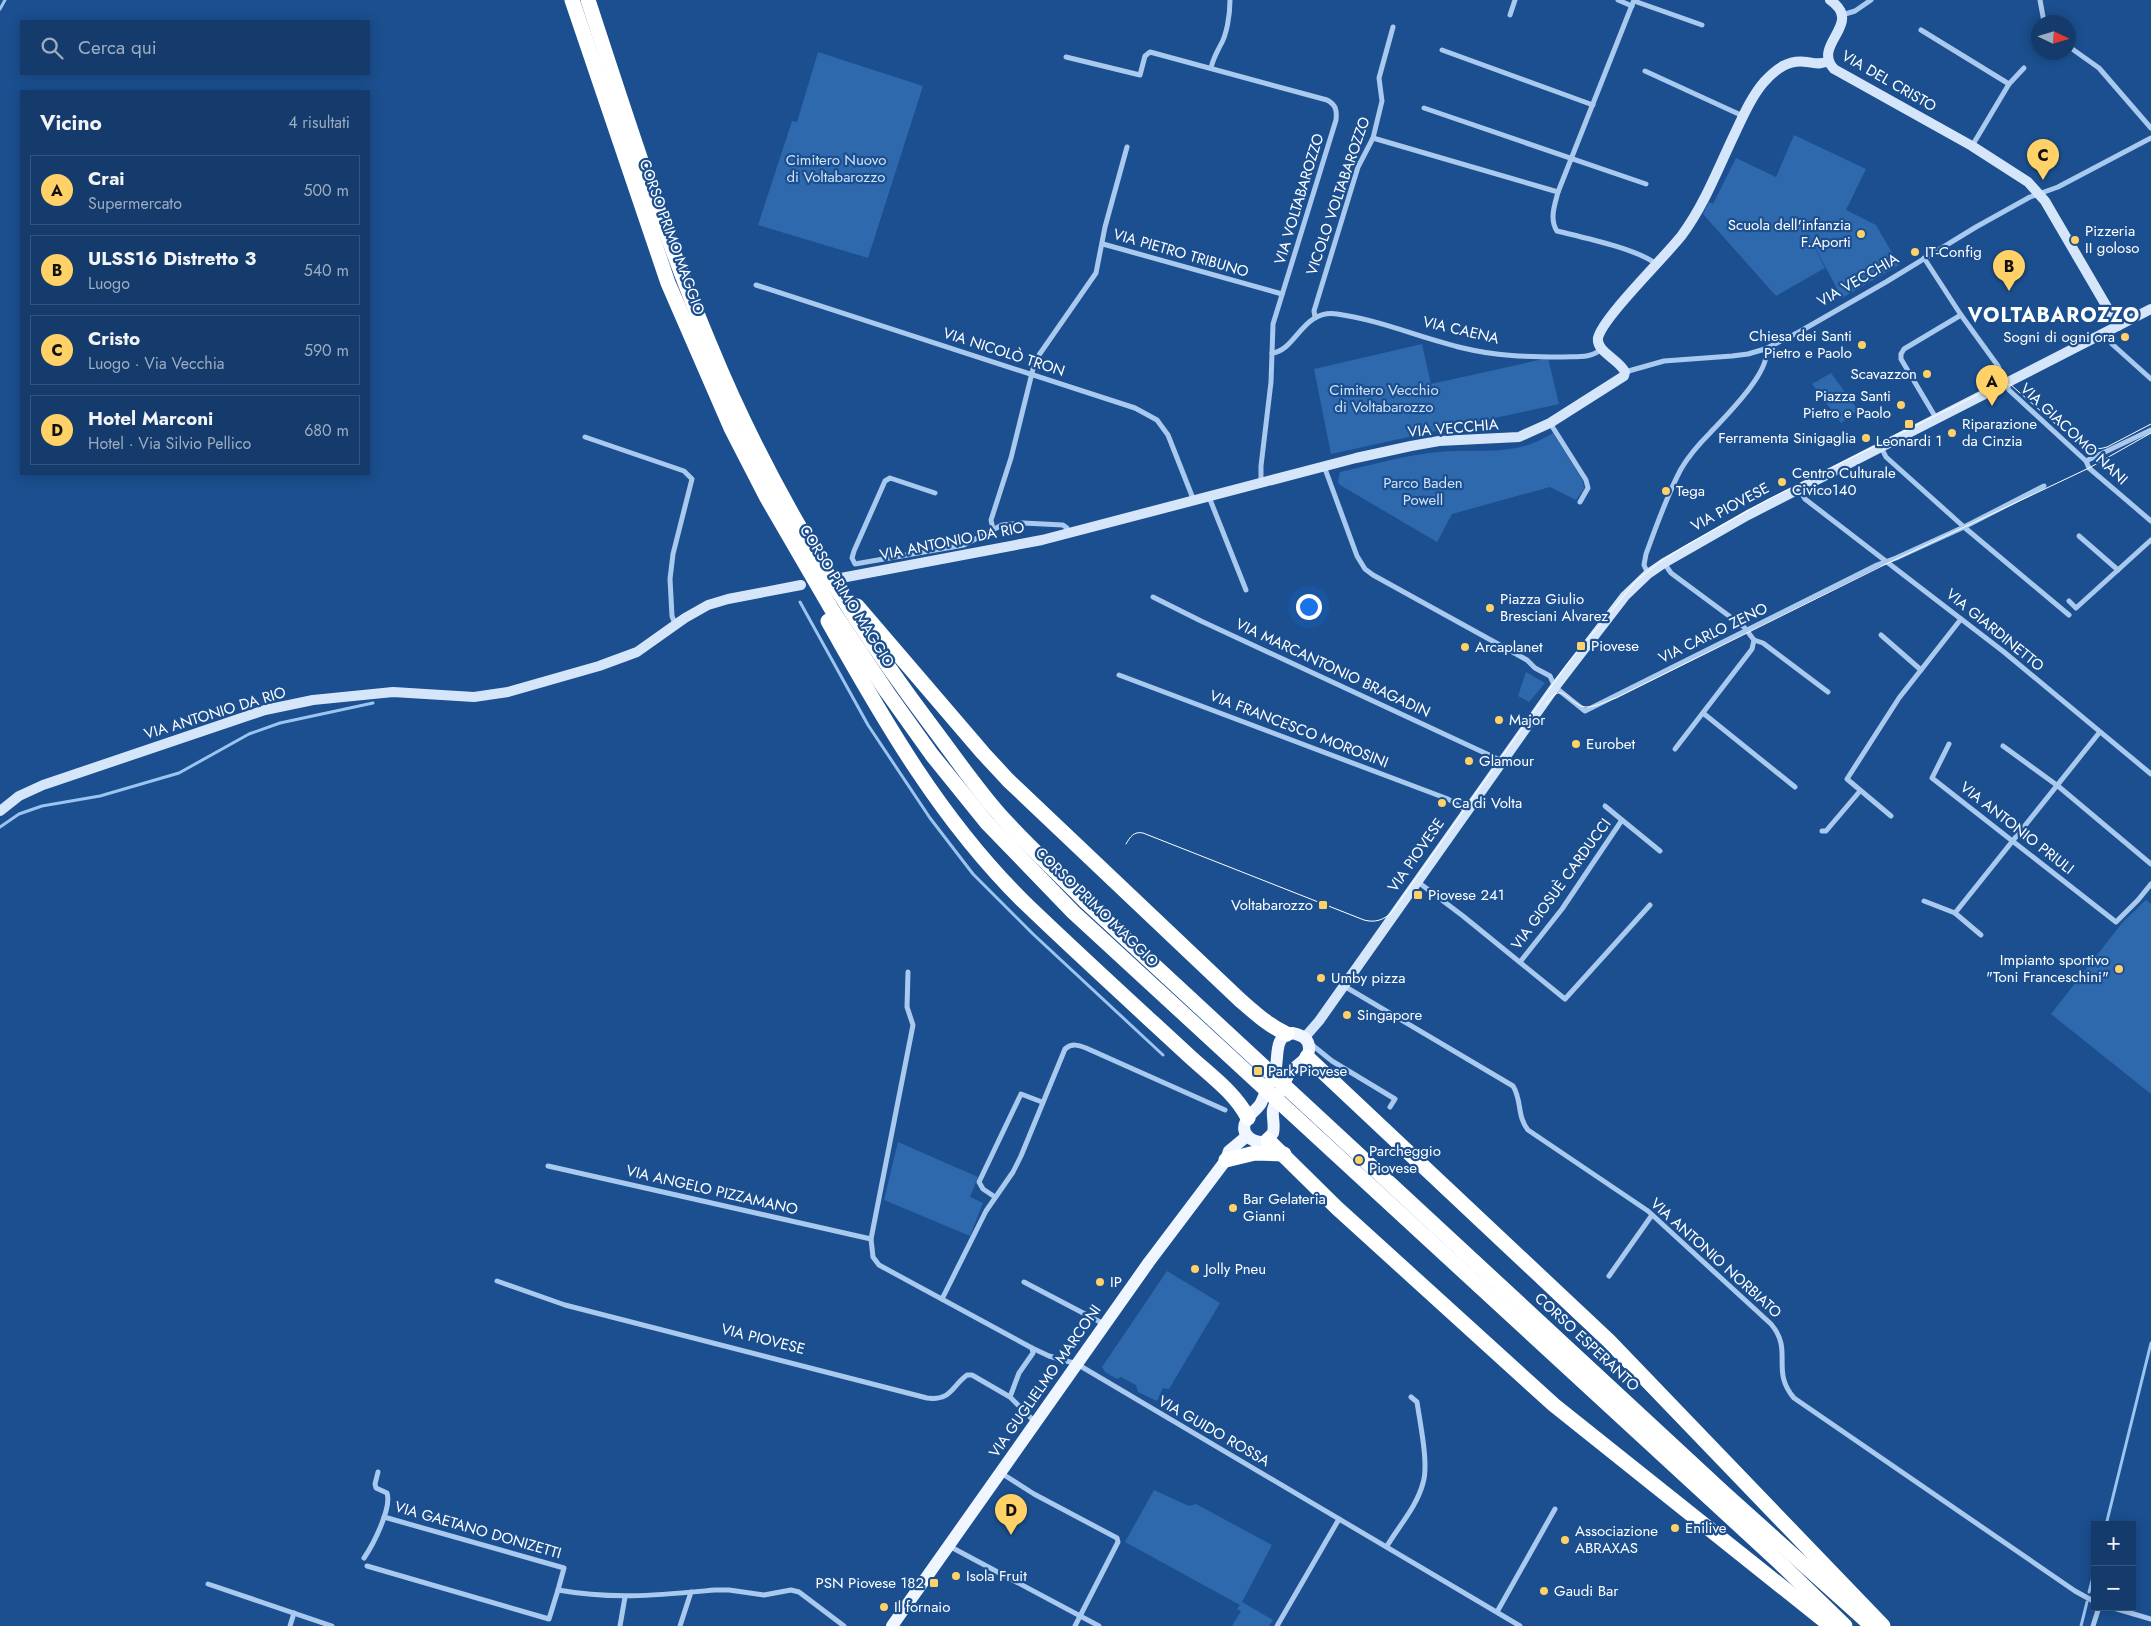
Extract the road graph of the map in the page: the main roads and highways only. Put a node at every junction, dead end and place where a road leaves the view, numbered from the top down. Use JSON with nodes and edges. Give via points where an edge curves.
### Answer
{"nodes":[{"id":1,"x":572,"y":0,"type":"edge"},
{"id":2,"x":588,"y":0,"type":"edge"},
{"id":3,"x":781,"y":507,"type":"junction"},
{"id":4,"x":1287,"y":1034,"type":"junction"},
{"id":5,"x":1306,"y":1045,"type":"junction"},
{"id":6,"x":1276,"y":1088,"type":"joint"},
{"id":7,"x":1248,"y":1118,"type":"junction"},
{"id":8,"x":1247,"y":1136,"type":"junction"},
{"id":9,"x":1268,"y":1140,"type":"junction"},
{"id":10,"x":1284,"y":1154,"type":"junction"},
{"id":11,"x":1226,"y":1160,"type":"junction"},
{"id":12,"x":1460,"y":1258,"type":"junction"},
{"id":13,"x":892,"y":1626,"type":"edge"},
{"id":14,"x":1831,"y":1626,"type":"edge"},
{"id":15,"x":1845,"y":1626,"type":"edge"},
{"id":16,"x":1872,"y":1626,"type":"edge"},
{"id":17,"x":1883,"y":1626,"type":"edge"}],
"edges":[{"from":1,"to":3,"type":"highway","name":"CORSO PRIMO MAGGIO","via":[[668,283],[731,428]]},
{"from":2,"to":3,"type":"highway","name":"CORSO PRIMO MAGGIO","via":[[683,279]]},
{"from":3,"to":4,"type":"highway","via":[[850,597],[1001,773],[1240,1000]]},
{"from":3,"to":6,"type":"highway","name":"CORSO PRIMO MAGGIO","via":[[993,819],[1085,901]]},
{"from":3,"to":7,"type":"highway","via":[[804,578],[868,692],[956,826],[1024,902],[1196,1063],[1236,1096]]},
{"from":4,"to":5,"type":"main road","via":[[1300,1034]]},
{"from":4,"to":7,"type":"main road","via":[[1280,1040],[1275,1072],[1260,1105]]},
{"from":5,"to":9,"type":"main road","name":"VIA PIOVESE","via":[[1274,1110],[1274,1128]]},
{"from":5,"to":17,"type":"highway","via":[[1609,1341]]},
{"from":6,"to":12,"type":"highway","name":"CORSO ESPERANTO"},
{"from":7,"to":8,"type":"main road","via":[[1244,1127]]},
{"from":8,"to":9,"type":"main road","via":[[1254,1142]]},
{"from":8,"to":11,"type":"main road","name":"VIA GUGLIELMO MARCONI","via":[[1229,1151]]},
{"from":9,"to":10,"type":"highway"},
{"from":10,"to":11,"type":"highway","via":[[1255,1153]]},
{"from":10,"to":14,"type":"highway","via":[[1337,1208],[1554,1405]]},
{"from":11,"to":13,"type":"main road","name":"VIA GUGLIELMO MARCONI","via":[[1104,1324]]},
{"from":12,"to":15,"type":"highway","name":"CORSO ESPERANTO"},
{"from":12,"to":16,"type":"highway","name":"CORSO ESPERANTO"}]}
